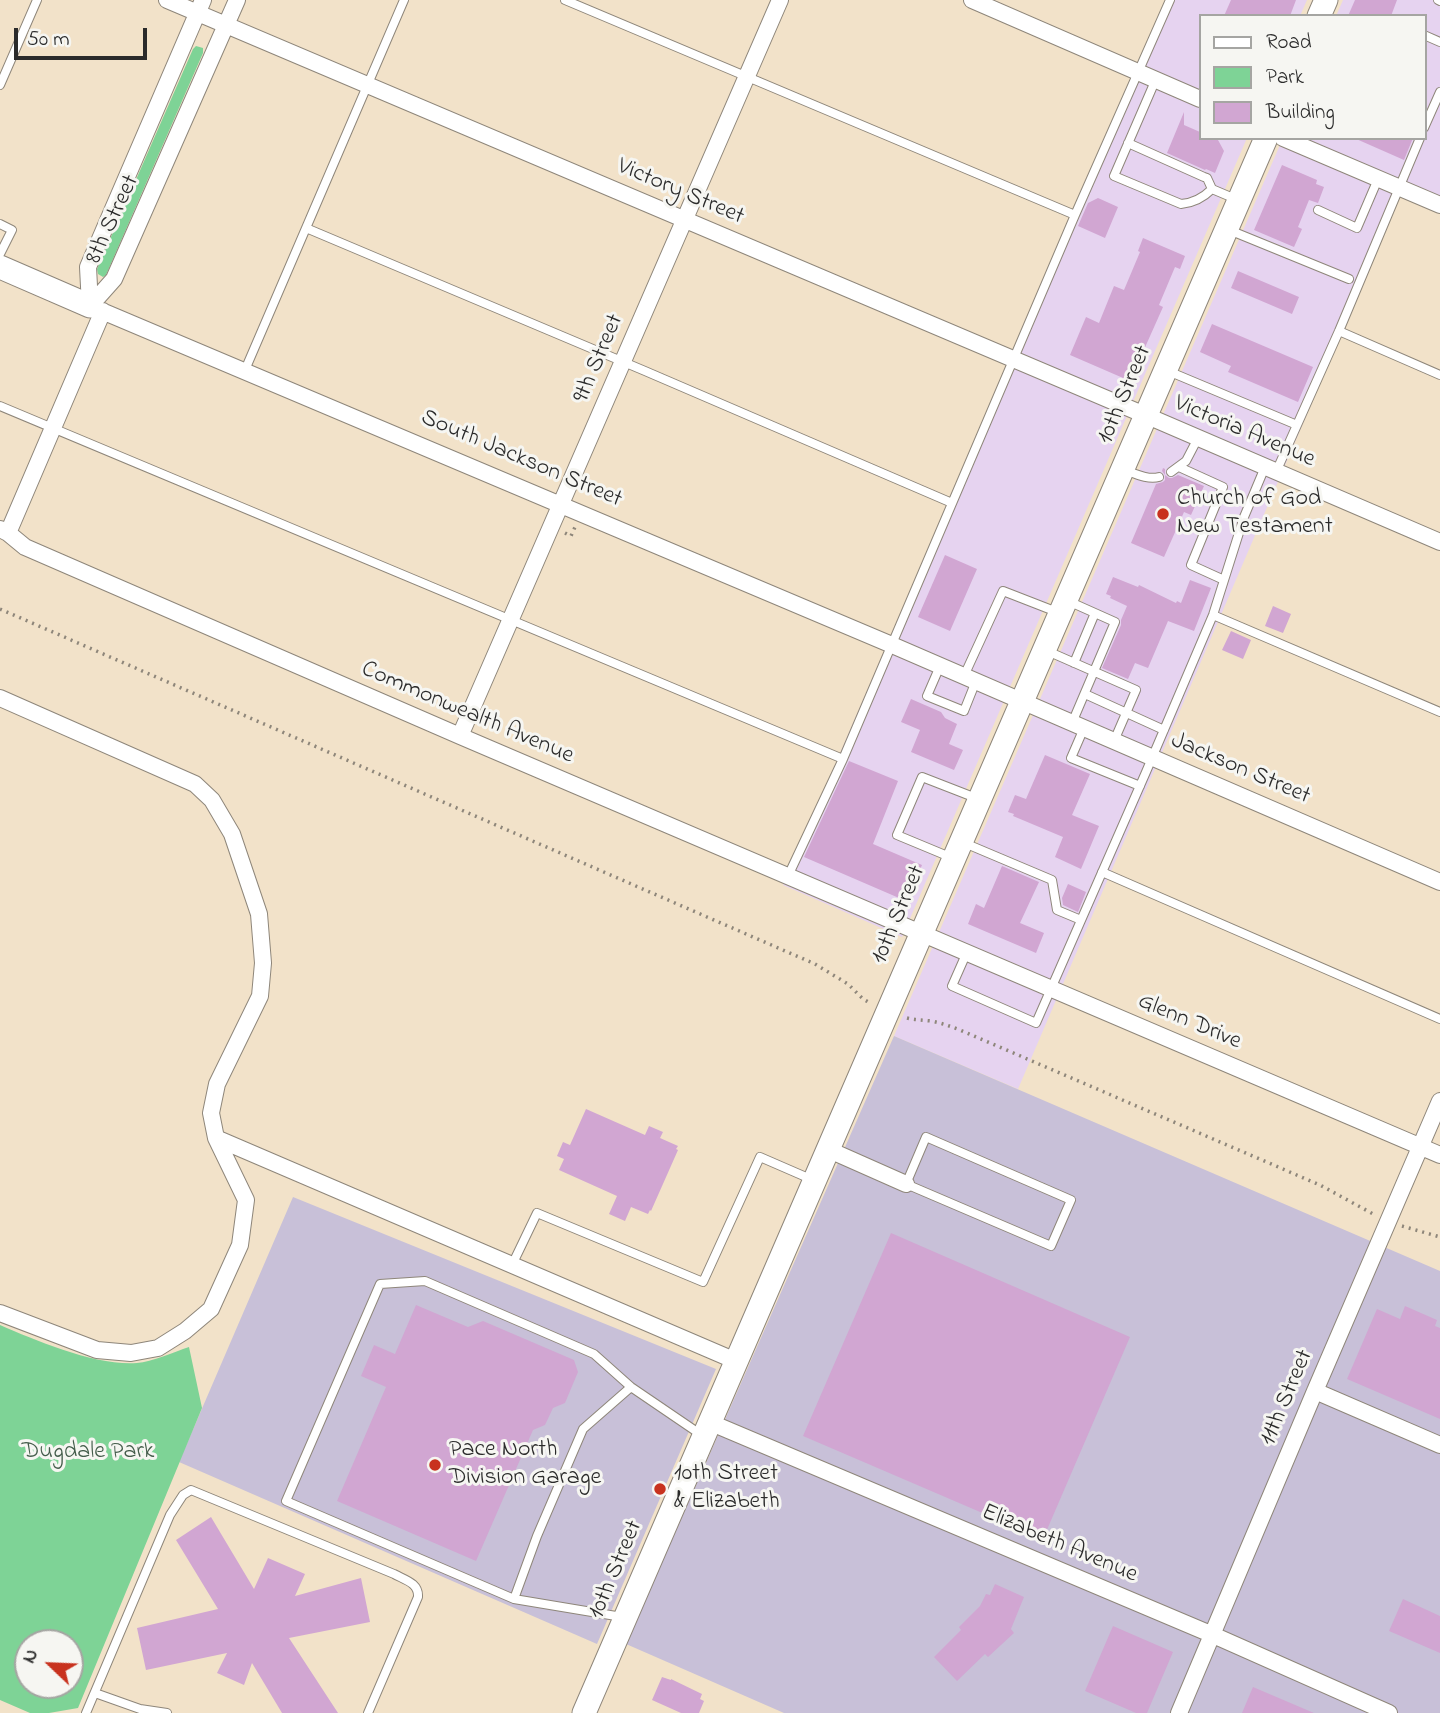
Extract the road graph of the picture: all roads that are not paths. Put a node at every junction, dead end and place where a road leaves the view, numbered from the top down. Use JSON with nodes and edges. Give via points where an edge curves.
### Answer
{"nodes":[{"id":1,"x":37,"y":0,"type":"edge"},
{"id":2,"x":167,"y":0,"type":"edge"},
{"id":3,"x":237,"y":0,"type":"edge"},
{"id":4,"x":404,"y":0,"type":"edge"},
{"id":5,"x":565,"y":0,"type":"edge"},
{"id":6,"x":780,"y":0,"type":"edge"},
{"id":7,"x":972,"y":0,"type":"edge"},
{"id":8,"x":1170,"y":0,"type":"edge"},
{"id":9,"x":200,"y":6,"type":"edge"},
{"id":10,"x":226,"y":25,"type":"junction"},
{"id":11,"x":1139,"y":72,"type":"junction"},
{"id":12,"x":747,"y":78,"type":"junction"},
{"id":13,"x":1156,"y":79,"type":"junction"},
{"id":14,"x":0,"y":85,"type":"edge"},
{"id":15,"x":368,"y":85,"type":"junction"},
{"id":16,"x":1440,"y":92,"type":"edge"},
{"id":17,"x":1198,"y":98,"type":"edge"},
{"id":18,"x":1428,"y":109,"type":"edge"},
{"id":19,"x":1265,"y":140,"type":"edge"},
{"id":20,"x":1288,"y":140,"type":"edge"},
{"id":21,"x":1419,"y":140,"type":"edge"},
{"id":22,"x":1128,"y":143,"type":"junction"},
{"id":23,"x":1378,"y":179,"type":"junction"},
{"id":24,"x":1399,"y":188,"type":"junction"},
{"id":25,"x":1212,"y":189,"type":"junction"},
{"id":26,"x":1239,"y":200,"type":"junction"},
{"id":27,"x":1440,"y":205,"type":"edge"},
{"id":28,"x":1318,"y":210,"type":"dead end"},
{"id":29,"x":1075,"y":215,"type":"junction"},
{"id":30,"x":685,"y":220,"type":"junction"},
{"id":31,"x":0,"y":224,"type":"edge"},
{"id":32,"x":306,"y":228,"type":"junction"},
{"id":33,"x":1226,"y":229,"type":"junction"},
{"id":34,"x":0,"y":254,"type":"edge"},
{"id":35,"x":0,"y":267,"type":"edge"},
{"id":36,"x":1349,"y":279,"type":"dead end"},
{"id":37,"x":97,"y":309,"type":"junction"},
{"id":38,"x":1339,"y":331,"type":"junction"},
{"id":39,"x":1013,"y":359,"type":"junction"},
{"id":40,"x":624,"y":361,"type":"junction"},
{"id":41,"x":245,"y":370,"type":"junction"},
{"id":42,"x":1165,"y":370,"type":"junction"},
{"id":43,"x":1440,"y":375,"type":"edge"},
{"id":44,"x":0,"y":406,"type":"edge"},
{"id":45,"x":1145,"y":415,"type":"junction"},
{"id":46,"x":1297,"y":425,"type":"junction"},
{"id":47,"x":53,"y":428,"type":"junction"},
{"id":48,"x":1198,"y":439,"type":"junction"},
{"id":49,"x":1122,"y":469,"type":"junction"},
{"id":50,"x":1271,"y":470,"type":"junction"},
{"id":51,"x":1159,"y":477,"type":"dead end"},
{"id":52,"x":952,"y":503,"type":"junction"},
{"id":53,"x":561,"y":506,"type":"junction"},
{"id":54,"x":4,"y":531,"type":"edge"},
{"id":55,"x":1440,"y":542,"type":"edge"},
{"id":56,"x":1224,"y":580,"type":"junction"},
{"id":57,"x":1062,"y":607,"type":"junction"},
{"id":58,"x":1095,"y":613,"type":"junction"},
{"id":59,"x":1213,"y":615,"type":"junction"},
{"id":60,"x":511,"y":620,"type":"junction"},
{"id":61,"x":892,"y":645,"type":"junction"},
{"id":62,"x":1044,"y":649,"type":"junction"},
{"id":63,"x":1074,"y":663,"type":"junction"},
{"id":64,"x":940,"y":666,"type":"junction"},
{"id":65,"x":1094,"y":671,"type":"junction"},
{"id":66,"x":970,"y":679,"type":"junction"},
{"id":67,"x":1085,"y":694,"type":"junction"},
{"id":68,"x":0,"y":698,"type":"edge"},
{"id":69,"x":1022,"y":701,"type":"junction"},
{"id":70,"x":1440,"y":712,"type":"edge"},
{"id":71,"x":1125,"y":714,"type":"junction"},
{"id":72,"x":1078,"y":725,"type":"junction"},
{"id":73,"x":1164,"y":730,"type":"junction"},
{"id":74,"x":460,"y":736,"type":"junction"},
{"id":75,"x":1114,"y":741,"type":"junction"},
{"id":76,"x":1152,"y":757,"type":"junction"},
{"id":77,"x":843,"y":759,"type":"junction"},
{"id":78,"x":1140,"y":786,"type":"junction"},
{"id":79,"x":979,"y":800,"type":"junction"},
{"id":80,"x":957,"y":850,"type":"junction"},
{"id":81,"x":1102,"y":872,"type":"junction"},
{"id":82,"x":788,"y":877,"type":"junction"},
{"id":83,"x":1440,"y":882,"type":"edge"},
{"id":84,"x":1081,"y":920,"type":"junction"},
{"id":85,"x":921,"y":932,"type":"junction"},
{"id":86,"x":967,"y":952,"type":"junction"},
{"id":87,"x":1051,"y":988,"type":"junction"},
{"id":88,"x":1440,"y":1019,"type":"edge"},
{"id":89,"x":1440,"y":1101,"type":"edge"},
{"id":90,"x":216,"y":1138,"type":"junction"},
{"id":91,"x":1420,"y":1146,"type":"junction"},
{"id":92,"x":827,"y":1149,"type":"junction"},
{"id":93,"x":1440,"y":1155,"type":"edge"},
{"id":94,"x":813,"y":1181,"type":"junction"},
{"id":95,"x":906,"y":1184,"type":"junction"},
{"id":96,"x":512,"y":1265,"type":"junction"},
{"id":97,"x":0,"y":1313,"type":"edge"},
{"id":98,"x":736,"y":1361,"type":"junction"},
{"id":99,"x":631,"y":1387,"type":"junction"},
{"id":100,"x":1315,"y":1391,"type":"junction"},
{"id":101,"x":706,"y":1429,"type":"junction"},
{"id":102,"x":1440,"y":1445,"type":"edge"},
{"id":103,"x":514,"y":1599,"type":"junction"},
{"id":104,"x":625,"y":1618,"type":"junction"},
{"id":105,"x":1213,"y":1634,"type":"junction"},
{"id":106,"x":95,"y":1693,"type":"junction"},
{"id":107,"x":86,"y":1713,"type":"edge"},
{"id":108,"x":167,"y":1713,"type":"edge"},
{"id":109,"x":368,"y":1713,"type":"edge"},
{"id":110,"x":584,"y":1713,"type":"edge"},
{"id":111,"x":1179,"y":1713,"type":"edge"},
{"id":112,"x":1389,"y":1713,"type":"edge"}],
"edges":[{"from":1,"to":14,"type":"lane"},
{"from":2,"to":9,"type":"street","name":"Victory Street"},
{"from":3,"to":10,"type":"street","name":"8th Street"},
{"from":4,"to":15,"type":"lane"},
{"from":5,"to":12,"type":"lane"},
{"from":6,"to":12,"type":"street","name":"9th Street"},
{"from":7,"to":11,"type":"street"},
{"from":8,"to":11,"type":"lane"},
{"from":9,"to":10,"type":"street","name":"Victory Street"},
{"from":9,"to":37,"type":"street","name":"8th Street","via":[[88,267]]},
{"from":10,"to":15,"type":"street","name":"Victory Street"},
{"from":10,"to":37,"type":"street","name":"8th Street"},
{"from":11,"to":13,"type":"street"},
{"from":11,"to":29,"type":"lane"},
{"from":12,"to":29,"type":"lane"},
{"from":12,"to":30,"type":"street","name":"9th Street"},
{"from":13,"to":17,"type":"street"},
{"from":13,"to":22,"type":"lane"},
{"from":15,"to":30,"type":"street","name":"Victory Street"},
{"from":15,"to":32,"type":"lane"},
{"from":16,"to":18,"type":"lane"},
{"from":19,"to":26,"type":"street","name":"10th Street"},
{"from":20,"to":23,"type":"street"},
{"from":21,"to":24,"type":"lane"},
{"from":22,"to":25,"type":"lane","via":[[1207,178]]},
{"from":22,"to":25,"type":"lane","via":[[1114,176],[1181,204],[1192,203]]},
{"from":23,"to":24,"type":"street"},
{"from":23,"to":28,"type":"lane","via":[[1357,228]]},
{"from":24,"to":27,"type":"street"},
{"from":24,"to":38,"type":"lane"},
{"from":25,"to":26,"type":"lane"},
{"from":26,"to":33,"type":"street","name":"10th Street"},
{"from":29,"to":39,"type":"lane"},
{"from":30,"to":39,"type":"street","name":"Victory Street"},
{"from":30,"to":40,"type":"street","name":"9th Street"},
{"from":31,"to":34,"type":"lane","via":[[12,230]]},
{"from":32,"to":40,"type":"lane"},
{"from":32,"to":41,"type":"lane"},
{"from":33,"to":36,"type":"lane"},
{"from":33,"to":42,"type":"street","name":"10th Street"},
{"from":35,"to":37,"type":"street","name":"South Jackson Street"},
{"from":37,"to":41,"type":"street","name":"South Jackson Street"},
{"from":37,"to":47,"type":"street","name":"8th Street"},
{"from":38,"to":43,"type":"lane"},
{"from":38,"to":46,"type":"lane"},
{"from":39,"to":45,"type":"street","name":"Victory Street"},
{"from":39,"to":52,"type":"lane"},
{"from":40,"to":52,"type":"lane"},
{"from":40,"to":53,"type":"street","name":"9th Street"},
{"from":41,"to":53,"type":"street","name":"South Jackson Street"},
{"from":42,"to":45,"type":"street","name":"10th Street"},
{"from":42,"to":46,"type":"lane"},
{"from":44,"to":47,"type":"lane"},
{"from":45,"to":48,"type":"street","name":"Victoria Avenue"},
{"from":45,"to":49,"type":"street","name":"10th Street"},
{"from":46,"to":50,"type":"lane"},
{"from":47,"to":54,"type":"street","name":"8th Street"},
{"from":47,"to":60,"type":"lane"},
{"from":48,"to":50,"type":"street","name":"Victoria Avenue"},
{"from":48,"to":56,"type":"lane","via":[[1175,469],[1223,487],[1191,565]]},
{"from":49,"to":51,"type":"lane"},
{"from":49,"to":57,"type":"street","name":"10th Street"},
{"from":50,"to":55,"type":"street","name":"Victoria Avenue"},
{"from":50,"to":56,"type":"lane","via":[[1244,517]]},
{"from":52,"to":61,"type":"lane"},
{"from":53,"to":60,"type":"street","name":"9th Street"},
{"from":53,"to":61,"type":"street","name":"South Jackson Street"},
{"from":54,"to":74,"type":"street","name":"Commonwealth Avenue","via":[[25,547]]},
{"from":56,"to":59,"type":"lane"},
{"from":57,"to":58,"type":"lane"},
{"from":57,"to":62,"type":"street","name":"10th Street"},
{"from":57,"to":66,"type":"lane","via":[[1003,591]]},
{"from":58,"to":63,"type":"lane"},
{"from":58,"to":65,"type":"lane","via":[[1115,622]]},
{"from":59,"to":70,"type":"lane"},
{"from":59,"to":73,"type":"lane"},
{"from":60,"to":74,"type":"street","name":"9th Street"},
{"from":60,"to":77,"type":"lane"},
{"from":61,"to":64,"type":"street","name":"South Jackson Street"},
{"from":61,"to":77,"type":"lane"},
{"from":62,"to":63,"type":"lane"},
{"from":62,"to":69,"type":"street","name":"10th Street"},
{"from":63,"to":65,"type":"lane"},
{"from":64,"to":66,"type":"street","name":"South Jackson Street"},
{"from":64,"to":66,"type":"lane","via":[[927,696],[964,711]]},
{"from":65,"to":67,"type":"lane"},
{"from":65,"to":71,"type":"lane","via":[[1136,690]]},
{"from":66,"to":69,"type":"street","name":"South Jackson Street"},
{"from":67,"to":71,"type":"lane"},
{"from":67,"to":72,"type":"lane"},
{"from":68,"to":90,"type":"street","via":[[195,784],[212,800],[232,834],[259,914],[263,963],[260,996],[217,1084],[211,1113]]},
{"from":69,"to":72,"type":"street","name":"Jackson Street"},
{"from":69,"to":79,"type":"street","name":"10th Street"},
{"from":71,"to":73,"type":"lane"},
{"from":71,"to":75,"type":"lane"},
{"from":72,"to":75,"type":"street","name":"Jackson Street"},
{"from":72,"to":78,"type":"lane","via":[[1071,758]]},
{"from":73,"to":76,"type":"lane"},
{"from":74,"to":82,"type":"street","name":"Commonwealth Avenue"},
{"from":75,"to":76,"type":"street","name":"Jackson Street"},
{"from":76,"to":78,"type":"lane"},
{"from":76,"to":83,"type":"street","name":"Jackson Street"},
{"from":77,"to":82,"type":"lane"},
{"from":78,"to":81,"type":"lane"},
{"from":79,"to":80,"type":"street","name":"10th Street"},
{"from":79,"to":80,"type":"lane","via":[[922,777],[897,835]]},
{"from":80,"to":84,"type":"lane","via":[[1052,880],[1057,910]]},
{"from":80,"to":85,"type":"street","name":"10th Street"},
{"from":81,"to":84,"type":"lane"},
{"from":81,"to":88,"type":"lane"},
{"from":82,"to":85,"type":"street","name":"Commonwealth Avenue"},
{"from":84,"to":87,"type":"lane"},
{"from":85,"to":86,"type":"street","name":"Glenn Drive"},
{"from":85,"to":92,"type":"street","name":"10th Street"},
{"from":86,"to":87,"type":"street","name":"Glenn Drive"},
{"from":86,"to":87,"type":"lane","via":[[952,986],[1036,1023]]},
{"from":87,"to":91,"type":"street","name":"Glenn Drive"},
{"from":89,"to":91,"type":"street","name":"11th Street"},
{"from":90,"to":96,"type":"street"},
{"from":90,"to":97,"type":"street","via":[[246,1200],[240,1245],[211,1309],[185,1331],[158,1348],[131,1353],[97,1350]]},
{"from":91,"to":93,"type":"street","name":"Glenn Drive"},
{"from":91,"to":100,"type":"street","name":"11th Street"},
{"from":92,"to":94,"type":"street","name":"10th Street"},
{"from":92,"to":95,"type":"street"},
{"from":94,"to":96,"type":"lane","via":[[760,1157],[703,1282],[537,1213]]},
{"from":94,"to":98,"type":"street","name":"10th Street"},
{"from":95,"to":95,"type":"lane","via":[[1051,1246],[1071,1200],[926,1137]]},
{"from":96,"to":98,"type":"street"},
{"from":98,"to":101,"type":"street","name":"10th Street"},
{"from":99,"to":101,"type":"lane"},
{"from":99,"to":103,"type":"lane","via":[[583,1429]]},
{"from":99,"to":103,"type":"lane","via":[[594,1354],[425,1281],[380,1284],[286,1501]]},
{"from":100,"to":102,"type":"street"},
{"from":100,"to":105,"type":"street","name":"11th Street"},
{"from":101,"to":104,"type":"street","name":"10th Street"},
{"from":101,"to":105,"type":"street","name":"Elizabeth Avenue"},
{"from":103,"to":104,"type":"lane"},
{"from":104,"to":110,"type":"street","name":"10th Street"},
{"from":105,"to":111,"type":"street","name":"11th Street"},
{"from":105,"to":112,"type":"street","name":"Elizabeth Avenue"},
{"from":106,"to":107,"type":"lane"},
{"from":106,"to":108,"type":"lane"},
{"from":106,"to":109,"type":"lane","via":[[170,1515],[191,1490],[416,1587],[418,1597]]}]}
